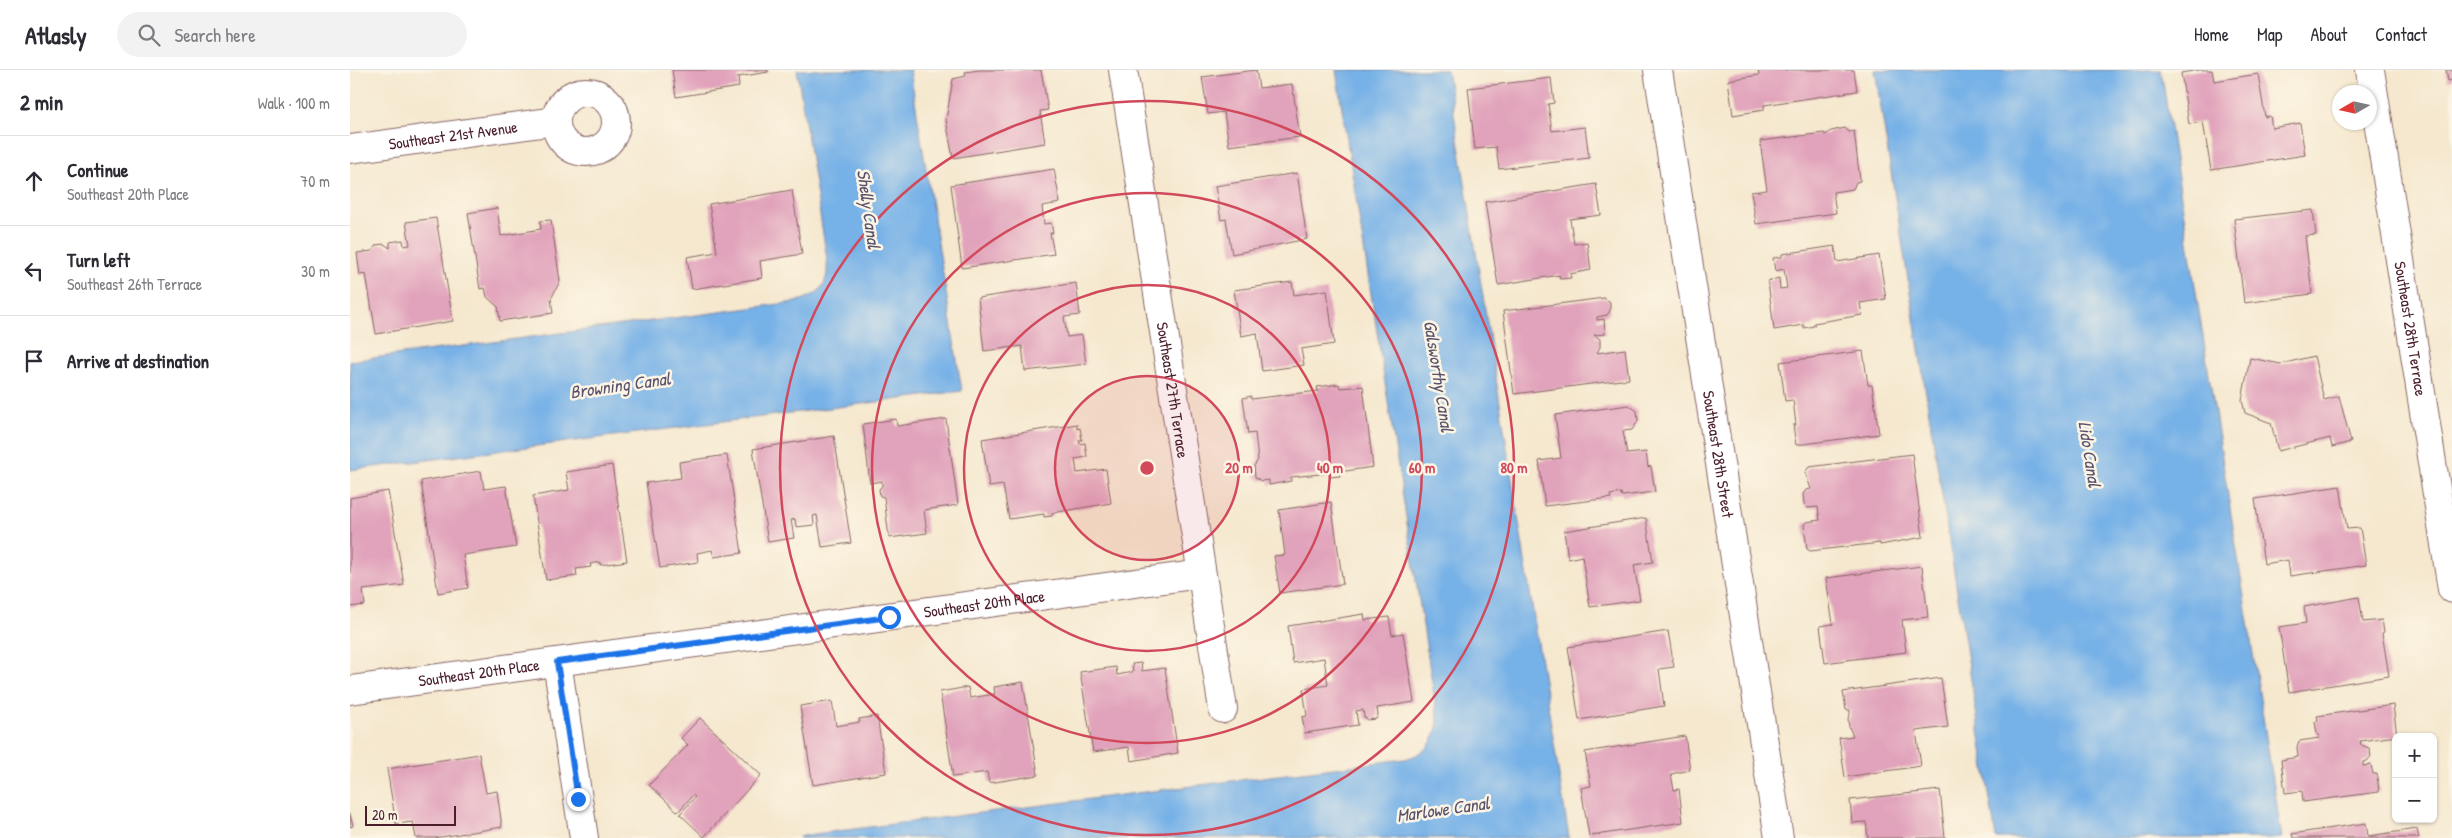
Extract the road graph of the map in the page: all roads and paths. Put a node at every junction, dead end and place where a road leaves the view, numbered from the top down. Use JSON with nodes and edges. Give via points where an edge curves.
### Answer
{"nodes":[{"id":1,"x":1123,"y":70,"type":"edge"},
{"id":2,"x":1658,"y":70,"type":"edge"},
{"id":3,"x":2370,"y":70,"type":"edge"},
{"id":4,"x":556,"y":121,"type":"dead end"},
{"id":5,"x":350,"y":149,"type":"edge"},
{"id":6,"x":1201,"y":574,"type":"junction"},
{"id":7,"x":2452,"y":589,"type":"edge"},
{"id":8,"x":557,"y":662,"type":"junction"},
{"id":9,"x":350,"y":690,"type":"edge"},
{"id":10,"x":1223,"y":710,"type":"dead end"},
{"id":11,"x":584,"y":838,"type":"edge"},
{"id":12,"x":1779,"y":838,"type":"edge"}],
"edges":[{"from":1,"to":6,"type":"street","name":"Southeast 27th Terrace"},
{"from":2,"to":12,"type":"street","name":"Southeast 28th Street"},
{"from":3,"to":7,"type":"street","name":"Southeast 28th Terrace"},
{"from":4,"to":5,"type":"street","name":"Southeast 21st Avenue"},
{"from":6,"to":8,"type":"street","name":"Southeast 20th Place"},
{"from":6,"to":10,"type":"street","name":"Southeast 27th Terrace"},
{"from":8,"to":9,"type":"street","name":"Southeast 20th Place"},
{"from":8,"to":11,"type":"street"}]}
